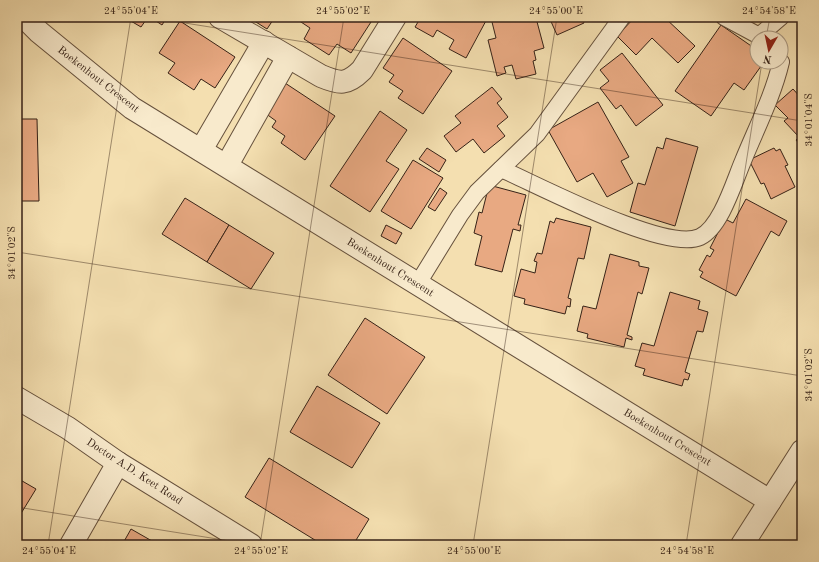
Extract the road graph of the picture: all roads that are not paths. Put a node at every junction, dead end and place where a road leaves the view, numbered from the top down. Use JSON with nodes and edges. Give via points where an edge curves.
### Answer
{"nodes":[{"id":1,"x":220,"y":17,"type":"edge"},
{"id":2,"x":394,"y":17,"type":"edge"},
{"id":3,"x":622,"y":17,"type":"edge"},
{"id":4,"x":724,"y":17,"type":"edge"},
{"id":5,"x":782,"y":17,"type":"edge"},
{"id":6,"x":37,"y":22,"type":"edge"},
{"id":7,"x":749,"y":30,"type":"edge"},
{"id":8,"x":769,"y":30,"type":"edge"},
{"id":9,"x":264,"y":42,"type":"junction"},
{"id":10,"x":288,"y":57,"type":"junction"},
{"id":11,"x":779,"y":70,"type":"edge"},
{"id":12,"x":201,"y":150,"type":"junction"},
{"id":13,"x":226,"y":165,"type":"junction"},
{"id":14,"x":501,"y":169,"type":"junction"},
{"id":15,"x":417,"y":285,"type":"junction"},
{"id":16,"x":17,"y":398,"type":"edge"},
{"id":17,"x":802,"y":451,"type":"edge"},
{"id":18,"x":118,"y":463,"type":"junction"},
{"id":19,"x":770,"y":501,"type":"junction"},
{"id":20,"x":71,"y":545,"type":"edge"},
{"id":21,"x":251,"y":545,"type":"edge"},
{"id":22,"x":742,"y":545,"type":"edge"}],
"edges":[{"from":1,"to":9,"type":"street"},
{"from":2,"to":10,"type":"street","via":[[362,70],[343,82],[321,76]]},
{"from":3,"to":14,"type":"lane","via":[[537,134]]},
{"from":4,"to":7,"type":"lane"},
{"from":5,"to":8,"type":"lane"},
{"from":6,"to":12,"type":"street","name":"Boekenhout Crescent","via":[[132,108]]},
{"from":9,"to":10,"type":"street"},
{"from":9,"to":12,"type":"street"},
{"from":10,"to":13,"type":"street"},
{"from":11,"to":14,"type":"lane","via":[[726,202],[711,228],[700,237],[682,240],[641,230]]},
{"from":12,"to":13,"type":"street","name":"Boekenhout Crescent"},
{"from":13,"to":15,"type":"street","name":"Boekenhout Crescent"},
{"from":14,"to":15,"type":"lane","via":[[477,192]]},
{"from":15,"to":19,"type":"street","name":"Boekenhout Crescent"},
{"from":16,"to":18,"type":"street","name":"Doctor A.D. Keet Road","via":[[68,428]]},
{"from":17,"to":19,"type":"street"},
{"from":18,"to":20,"type":"street"},
{"from":18,"to":21,"type":"street","name":"Doctor A.D. Keet Road"},
{"from":19,"to":22,"type":"street"}]}
